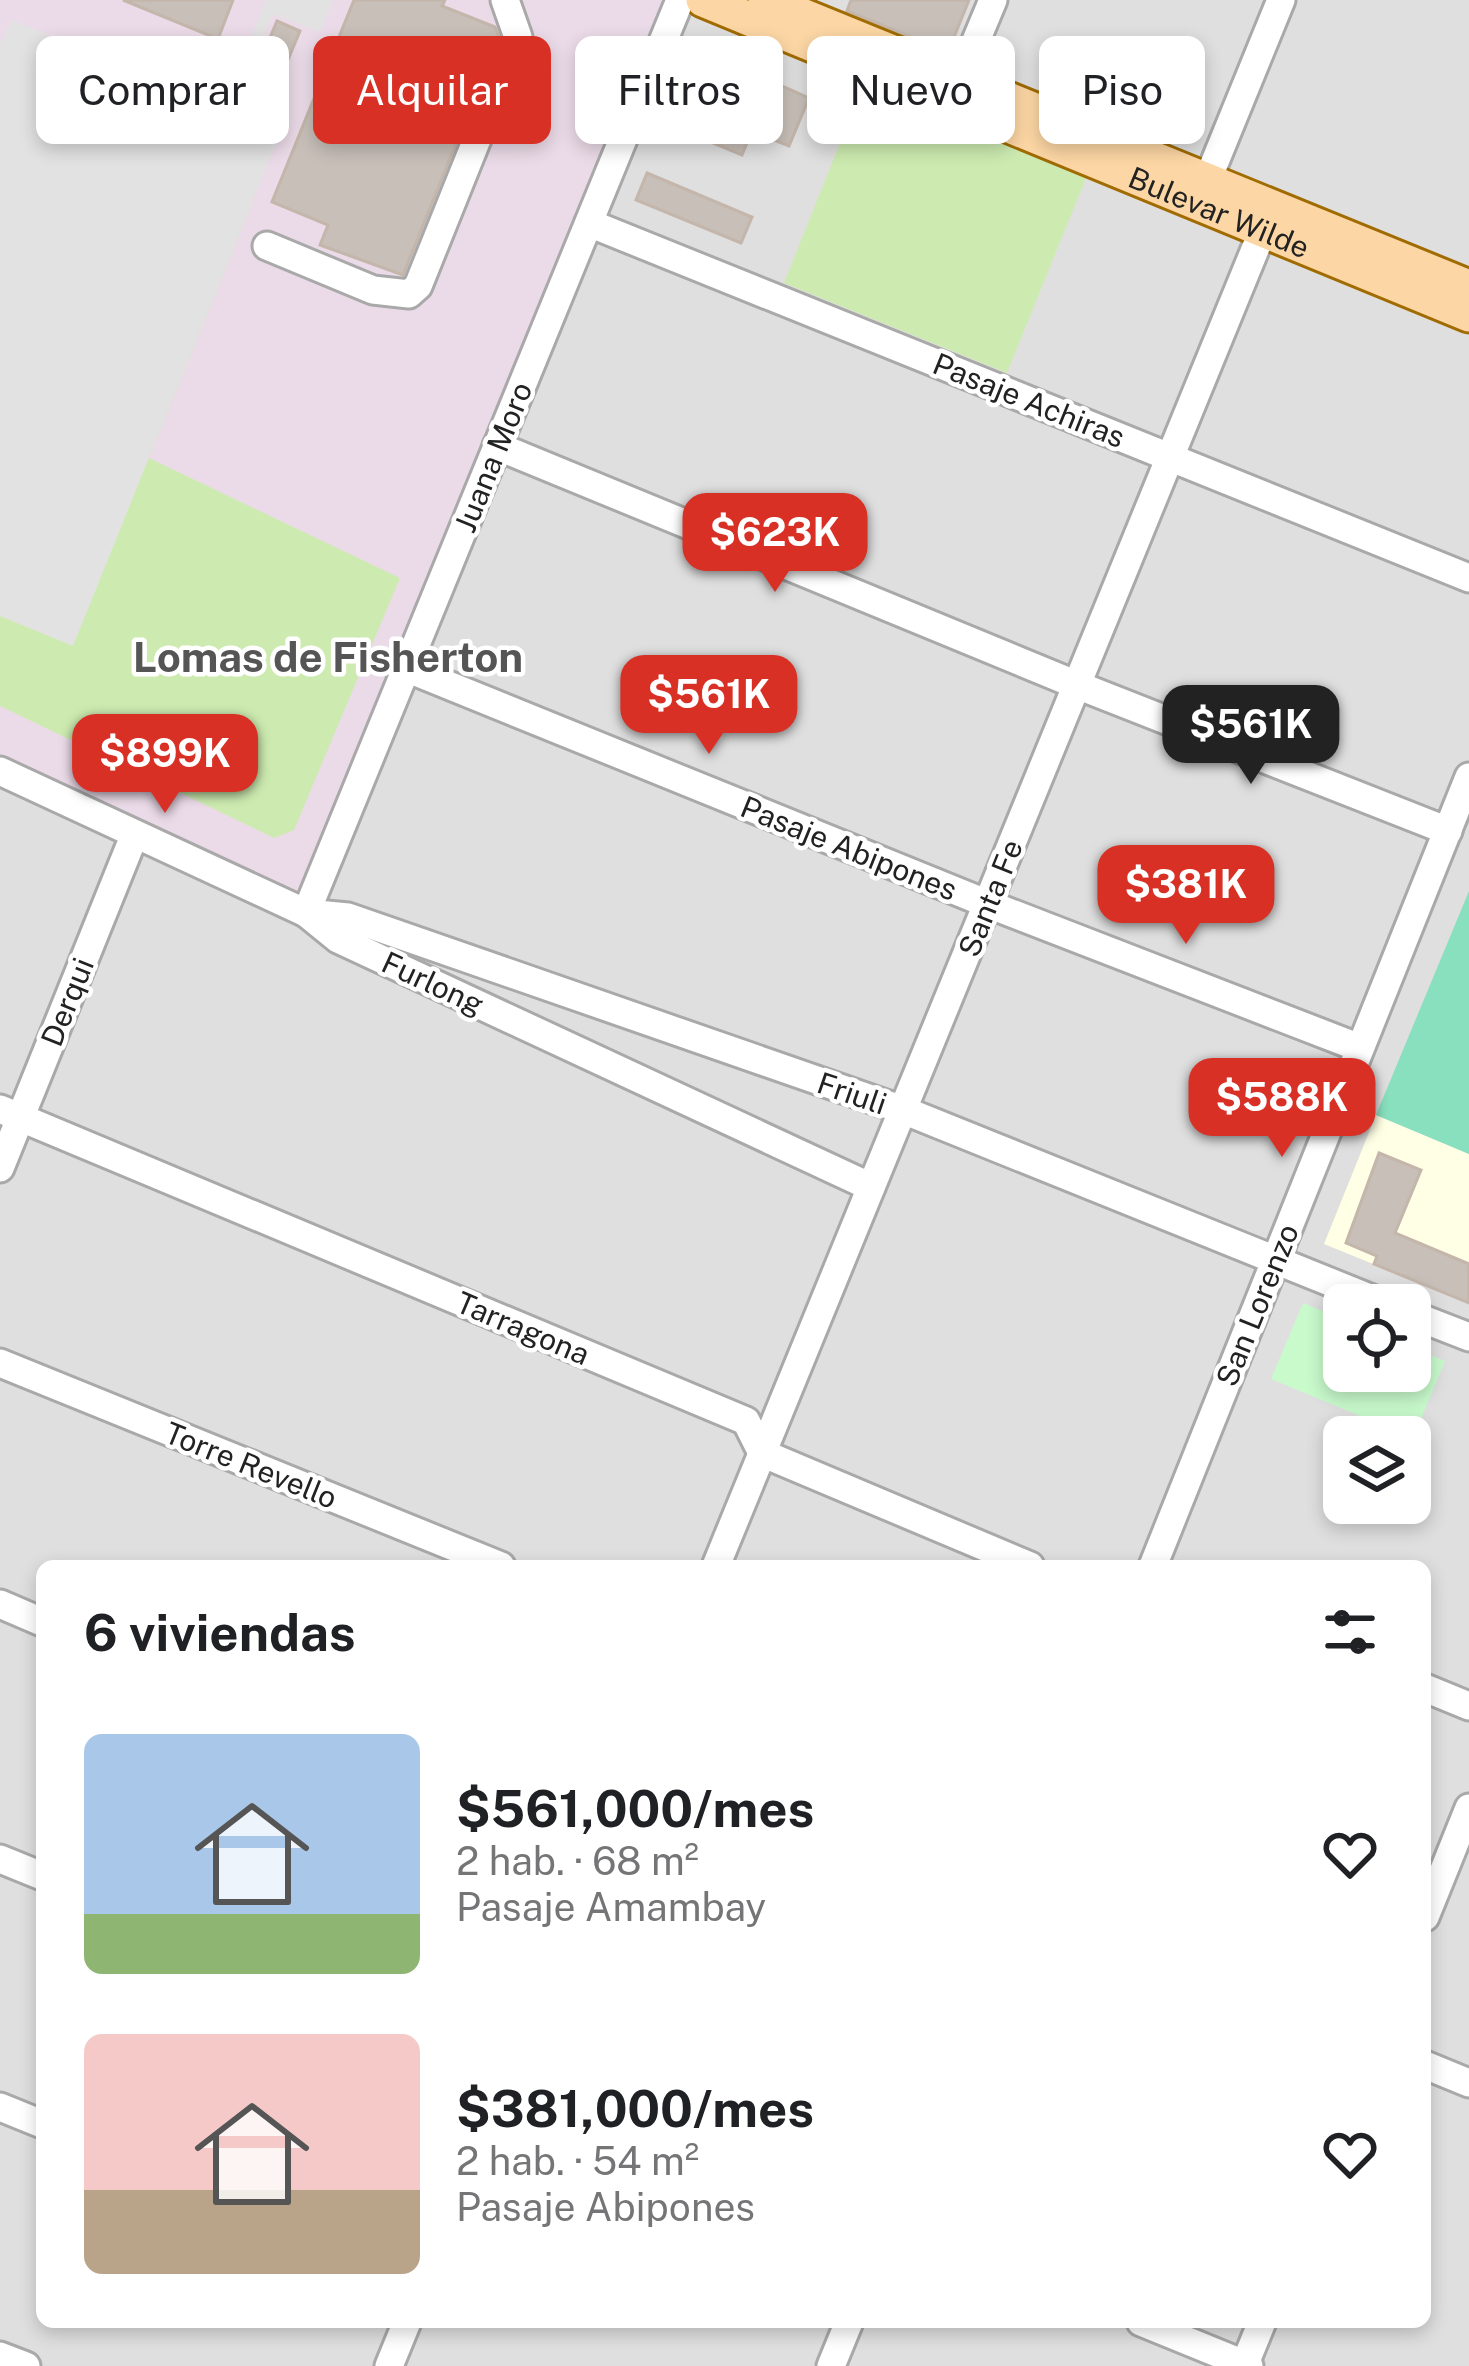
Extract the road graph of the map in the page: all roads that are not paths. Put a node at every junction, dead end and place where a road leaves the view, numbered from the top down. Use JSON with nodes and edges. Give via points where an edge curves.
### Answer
{"nodes":[{"id":1,"x":505,"y":0,"type":"edge"},
{"id":2,"x":680,"y":0,"type":"edge"},
{"id":3,"x":703,"y":0,"type":"edge"},
{"id":4,"x":765,"y":0,"type":"edge"},
{"id":5,"x":994,"y":0,"type":"edge"},
{"id":6,"x":1280,"y":0,"type":"edge"},
{"id":7,"x":841,"y":36,"type":"edge"},
{"id":8,"x":979,"y":36,"type":"edge"},
{"id":9,"x":807,"y":37,"type":"edge"},
{"id":10,"x":1015,"y":115,"type":"edge"},
{"id":11,"x":1203,"y":192,"type":"junction"},
{"id":12,"x":589,"y":223,"type":"junction"},
{"id":13,"x":1263,"y":230,"type":"junction"},
{"id":14,"x":268,"y":246,"type":"dead end"},
{"id":15,"x":1466,"y":296,"type":"edge"},
{"id":16,"x":497,"y":446,"type":"junction"},
{"id":17,"x":1171,"y":456,"type":"junction"},
{"id":18,"x":1469,"y":578,"type":"edge"},
{"id":19,"x":406,"y":668,"type":"junction"},
{"id":20,"x":1077,"y":685,"type":"junction"},
{"id":21,"x":0,"y":771,"type":"edge"},
{"id":22,"x":1469,"y":777,"type":"edge"},
{"id":23,"x":1448,"y":831,"type":"junction"},
{"id":24,"x":134,"y":836,"type":"junction"},
{"id":25,"x":988,"y":904,"type":"junction"},
{"id":26,"x":306,"y":913,"type":"junction"},
{"id":27,"x":1360,"y":1048,"type":"junction"},
{"id":28,"x":903,"y":1110,"type":"junction"},
{"id":29,"x":10,"y":1113,"type":"edge"},
{"id":30,"x":0,"y":1168,"type":"edge"},
{"id":31,"x":871,"y":1187,"type":"junction"},
{"id":32,"x":1275,"y":1261,"type":"junction"},
{"id":33,"x":1334,"y":1284,"type":"edge"},
{"id":34,"x":1431,"y":1322,"type":"edge"},
{"id":35,"x":1469,"y":1337,"type":"edge"},
{"id":36,"x":0,"y":1363,"type":"edge"},
{"id":37,"x":762,"y":1453,"type":"junction"},
{"id":38,"x":487,"y":1560,"type":"edge"},
{"id":39,"x":718,"y":1560,"type":"edge"},
{"id":40,"x":1016,"y":1560,"type":"edge"},
{"id":41,"x":1155,"y":1560,"type":"edge"},
{"id":42,"x":0,"y":1604,"type":"edge"},
{"id":43,"x":36,"y":1619,"type":"edge"},
{"id":44,"x":1431,"y":1690,"type":"edge"},
{"id":45,"x":1469,"y":1706,"type":"edge"},
{"id":46,"x":1469,"y":1808,"type":"edge"},
{"id":47,"x":0,"y":1859,"type":"edge"},
{"id":48,"x":36,"y":1874,"type":"edge"},
{"id":49,"x":1431,"y":1902,"type":"edge"},
{"id":50,"x":1431,"y":2067,"type":"edge"},
{"id":51,"x":1469,"y":2083,"type":"edge"},
{"id":52,"x":0,"y":2107,"type":"edge"},
{"id":53,"x":36,"y":2121,"type":"edge"},
{"id":54,"x":405,"y":2328,"type":"edge"},
{"id":55,"x":847,"y":2328,"type":"edge"},
{"id":56,"x":1157,"y":2328,"type":"edge"},
{"id":57,"x":1260,"y":2328,"type":"edge"},
{"id":58,"x":0,"y":2356,"type":"edge"},
{"id":59,"x":1246,"y":2365,"type":"edge"},
{"id":60,"x":26,"y":2366,"type":"edge"},
{"id":61,"x":389,"y":2366,"type":"edge"},
{"id":62,"x":831,"y":2366,"type":"edge"}],
"edges":[{"from":1,"to":14,"type":"street","via":[[518,37],[418,286],[409,294],[373,290]]},
{"from":2,"to":12,"type":"street","name":"Juana Moro"},
{"from":3,"to":9,"type":"main road","name":"Bulevar Wilde"},
{"from":4,"to":7,"type":"main road","name":"Bulevar Wilde"},
{"from":5,"to":8,"type":"street"},
{"from":6,"to":11,"type":"street"},
{"from":10,"to":11,"type":"main road","name":"Bulevar Wilde"},
{"from":11,"to":13,"type":"main road","name":"Bulevar Wilde"},
{"from":11,"to":15,"type":"main road","name":"Bulevar Wilde"},
{"from":12,"to":16,"type":"street","name":"Juana Moro"},
{"from":12,"to":17,"type":"street","name":"Pasaje Achiras"},
{"from":13,"to":15,"type":"main road","name":"Bulevar Wilde"},
{"from":13,"to":17,"type":"street","name":"Santa Fe"},
{"from":16,"to":19,"type":"street","name":"Juana Moro"},
{"from":16,"to":20,"type":"street"},
{"from":17,"to":18,"type":"street","name":"Pasaje Achiras"},
{"from":17,"to":20,"type":"street","name":"Santa Fe"},
{"from":19,"to":25,"type":"street","name":"Pasaje Abipones"},
{"from":19,"to":26,"type":"street","name":"Juana Moro"},
{"from":20,"to":23,"type":"street"},
{"from":20,"to":25,"type":"street","name":"Santa Fe"},
{"from":21,"to":24,"type":"street","name":"Furlong"},
{"from":22,"to":23,"type":"street","name":"San Lorenzo"},
{"from":23,"to":27,"type":"street","name":"San Lorenzo"},
{"from":24,"to":26,"type":"street","name":"Furlong"},
{"from":24,"to":29,"type":"street","name":"Derqui"},
{"from":25,"to":27,"type":"street","name":"Pasaje Abipones"},
{"from":25,"to":28,"type":"street","name":"Santa Fe"},
{"from":26,"to":28,"type":"street","name":"Friuli","via":[[348,917]]},
{"from":26,"to":31,"type":"street","name":"Furlong","via":[[338,939]]},
{"from":27,"to":32,"type":"street","name":"San Lorenzo"},
{"from":28,"to":31,"type":"street","name":"Santa Fe"},
{"from":28,"to":32,"type":"street","name":"Friuli"},
{"from":29,"to":30,"type":"street","name":"Derqui"},
{"from":29,"to":37,"type":"street","name":"Tarragona","via":[[746,1421]]},
{"from":31,"to":37,"type":"street","name":"Santa Fe"},
{"from":32,"to":33,"type":"street","name":"Friuli"},
{"from":32,"to":41,"type":"street","name":"San Lorenzo"},
{"from":34,"to":35,"type":"street"},
{"from":36,"to":38,"type":"street","name":"Torre Revello"},
{"from":37,"to":39,"type":"street","name":"Santa Fe"},
{"from":37,"to":40,"type":"street","name":"Tarragona"},
{"from":42,"to":43,"type":"street"},
{"from":44,"to":45,"type":"street"},
{"from":46,"to":49,"type":"street"},
{"from":47,"to":48,"type":"street"},
{"from":50,"to":51,"type":"street"},
{"from":52,"to":53,"type":"street"},
{"from":54,"to":61,"type":"street"},
{"from":55,"to":62,"type":"street"},
{"from":56,"to":59,"type":"street"},
{"from":57,"to":59,"type":"street"},
{"from":58,"to":60,"type":"street"}]}
